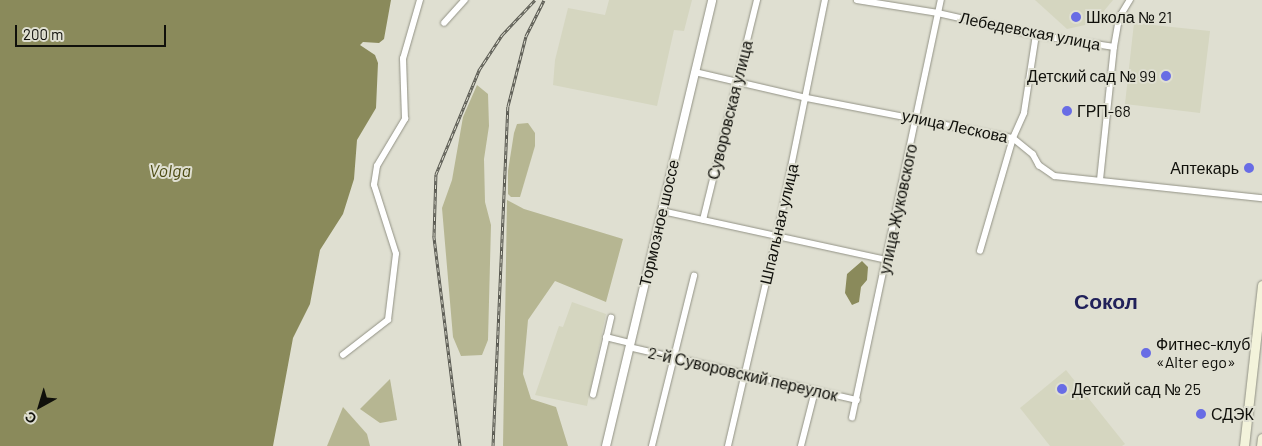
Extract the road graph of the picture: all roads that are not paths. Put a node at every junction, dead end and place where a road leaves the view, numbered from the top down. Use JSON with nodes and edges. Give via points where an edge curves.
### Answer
{"nodes":[{"id":1,"x":420,"y":0,"type":"edge"},
{"id":2,"x":465,"y":0,"type":"edge"},
{"id":3,"x":712,"y":0,"type":"edge"},
{"id":4,"x":757,"y":0,"type":"edge"},
{"id":5,"x":825,"y":0,"type":"edge"},
{"id":6,"x":857,"y":0,"type":"edge"},
{"id":7,"x":941,"y":0,"type":"edge"},
{"id":8,"x":1130,"y":0,"type":"edge"},
{"id":9,"x":938,"y":13,"type":"junction"},
{"id":10,"x":444,"y":23,"type":"dead end"},
{"id":11,"x":1036,"y":35,"type":"junction"},
{"id":12,"x":1114,"y":47,"type":"junction"},
{"id":13,"x":695,"y":72,"type":"junction"},
{"id":14,"x":737,"y":80,"type":"junction"},
{"id":15,"x":807,"y":98,"type":"junction"},
{"id":16,"x":918,"y":118,"type":"junction"},
{"id":17,"x":1013,"y":138,"type":"junction"},
{"id":18,"x":1100,"y":180,"type":"junction"},
{"id":19,"x":1262,"y":198,"type":"edge"},
{"id":20,"x":662,"y":211,"type":"junction"},
{"id":21,"x":703,"y":220,"type":"junction"},
{"id":22,"x":778,"y":236,"type":"junction"},
{"id":23,"x":980,"y":251,"type":"dead end"},
{"id":24,"x":887,"y":260,"type":"junction"},
{"id":25,"x":694,"y":276,"type":"dead end"},
{"id":26,"x":1262,"y":285,"type":"edge"},
{"id":27,"x":611,"y":318,"type":"dead end"},
{"id":28,"x":606,"y":337,"type":"junction"},
{"id":29,"x":630,"y":345,"type":"junction"},
{"id":30,"x":343,"y":356,"type":"dead end"},
{"id":31,"x":674,"y":357,"type":"junction"},
{"id":32,"x":744,"y":373,"type":"junction"},
{"id":33,"x":815,"y":391,"type":"junction"},
{"id":34,"x":593,"y":395,"type":"dead end"},
{"id":35,"x":856,"y":400,"type":"junction"},
{"id":36,"x":852,"y":418,"type":"dead end"},
{"id":37,"x":1262,"y":438,"type":"edge"},
{"id":38,"x":606,"y":446,"type":"edge"},
{"id":39,"x":652,"y":446,"type":"edge"},
{"id":40,"x":728,"y":446,"type":"edge"},
{"id":41,"x":802,"y":446,"type":"edge"},
{"id":42,"x":1244,"y":446,"type":"edge"},
{"id":43,"x":1261,"y":446,"type":"edge"}],
"edges":[{"from":1,"to":30,"type":"street","via":[[403,59],[404,119],[377,166],[374,185],[396,254],[388,320]]},
{"from":2,"to":10,"type":"street"},
{"from":3,"to":13,"type":"street","name":"Тормозное шоссе"},
{"from":4,"to":14,"type":"street","name":"Суворовская улица"},
{"from":5,"to":15,"type":"street","name":"Шпальная улица"},
{"from":6,"to":9,"type":"street","name":"Лебедевская улица"},
{"from":7,"to":9,"type":"street","name":"улица Жуковского"},
{"from":8,"to":12,"type":"street","via":[[1119,18]]},
{"from":9,"to":11,"type":"street","name":"Лебедевская улица"},
{"from":9,"to":16,"type":"street","name":"улица Жуковского"},
{"from":11,"to":12,"type":"street","name":"Лебедевская улица"},
{"from":11,"to":17,"type":"street","via":[[1024,113]]},
{"from":12,"to":18,"type":"street"},
{"from":13,"to":14,"type":"street","name":"улица Лескова"},
{"from":13,"to":20,"type":"street","name":"Тормозное шоссе"},
{"from":14,"to":15,"type":"street","name":"улица Лескова"},
{"from":14,"to":21,"type":"street","name":"Суворовская улица"},
{"from":15,"to":16,"type":"street","name":"улица Лескова"},
{"from":15,"to":22,"type":"street","name":"Шпальная улица"},
{"from":16,"to":17,"type":"street","name":"улица Лескова"},
{"from":16,"to":24,"type":"street","name":"улица Жуковского"},
{"from":17,"to":18,"type":"street","name":"улица Лескова","via":[[1033,154],[1039,166],[1055,176]]},
{"from":17,"to":23,"type":"street"},
{"from":18,"to":19,"type":"street","name":"улица Лескова"},
{"from":20,"to":21,"type":"street"},
{"from":20,"to":29,"type":"street","name":"Тормозное шоссе"},
{"from":21,"to":22,"type":"street"},
{"from":22,"to":24,"type":"street"},
{"from":22,"to":32,"type":"street","name":"Шпальная улица"},
{"from":24,"to":35,"type":"street","name":"улица Жуковского"},
{"from":25,"to":31,"type":"street"},
{"from":26,"to":42,"type":"main road"},
{"from":27,"to":28,"type":"street"},
{"from":28,"to":29,"type":"street","name":"2-й Суворовский переулок"},
{"from":28,"to":34,"type":"street"},
{"from":29,"to":31,"type":"street","name":"2-й Суворовский переулок"},
{"from":29,"to":38,"type":"street","name":"Тормозное шоссе"},
{"from":31,"to":32,"type":"street","name":"2-й Суворовский переулок"},
{"from":31,"to":39,"type":"street"},
{"from":32,"to":33,"type":"street","name":"2-й Суворовский переулок"},
{"from":32,"to":40,"type":"street","name":"Шпальная улица"},
{"from":33,"to":35,"type":"street","name":"2-й Суворовский переулок"},
{"from":33,"to":41,"type":"street"},
{"from":35,"to":36,"type":"street","name":"улица Жуковского"},
{"from":37,"to":43,"type":"main road"}]}
